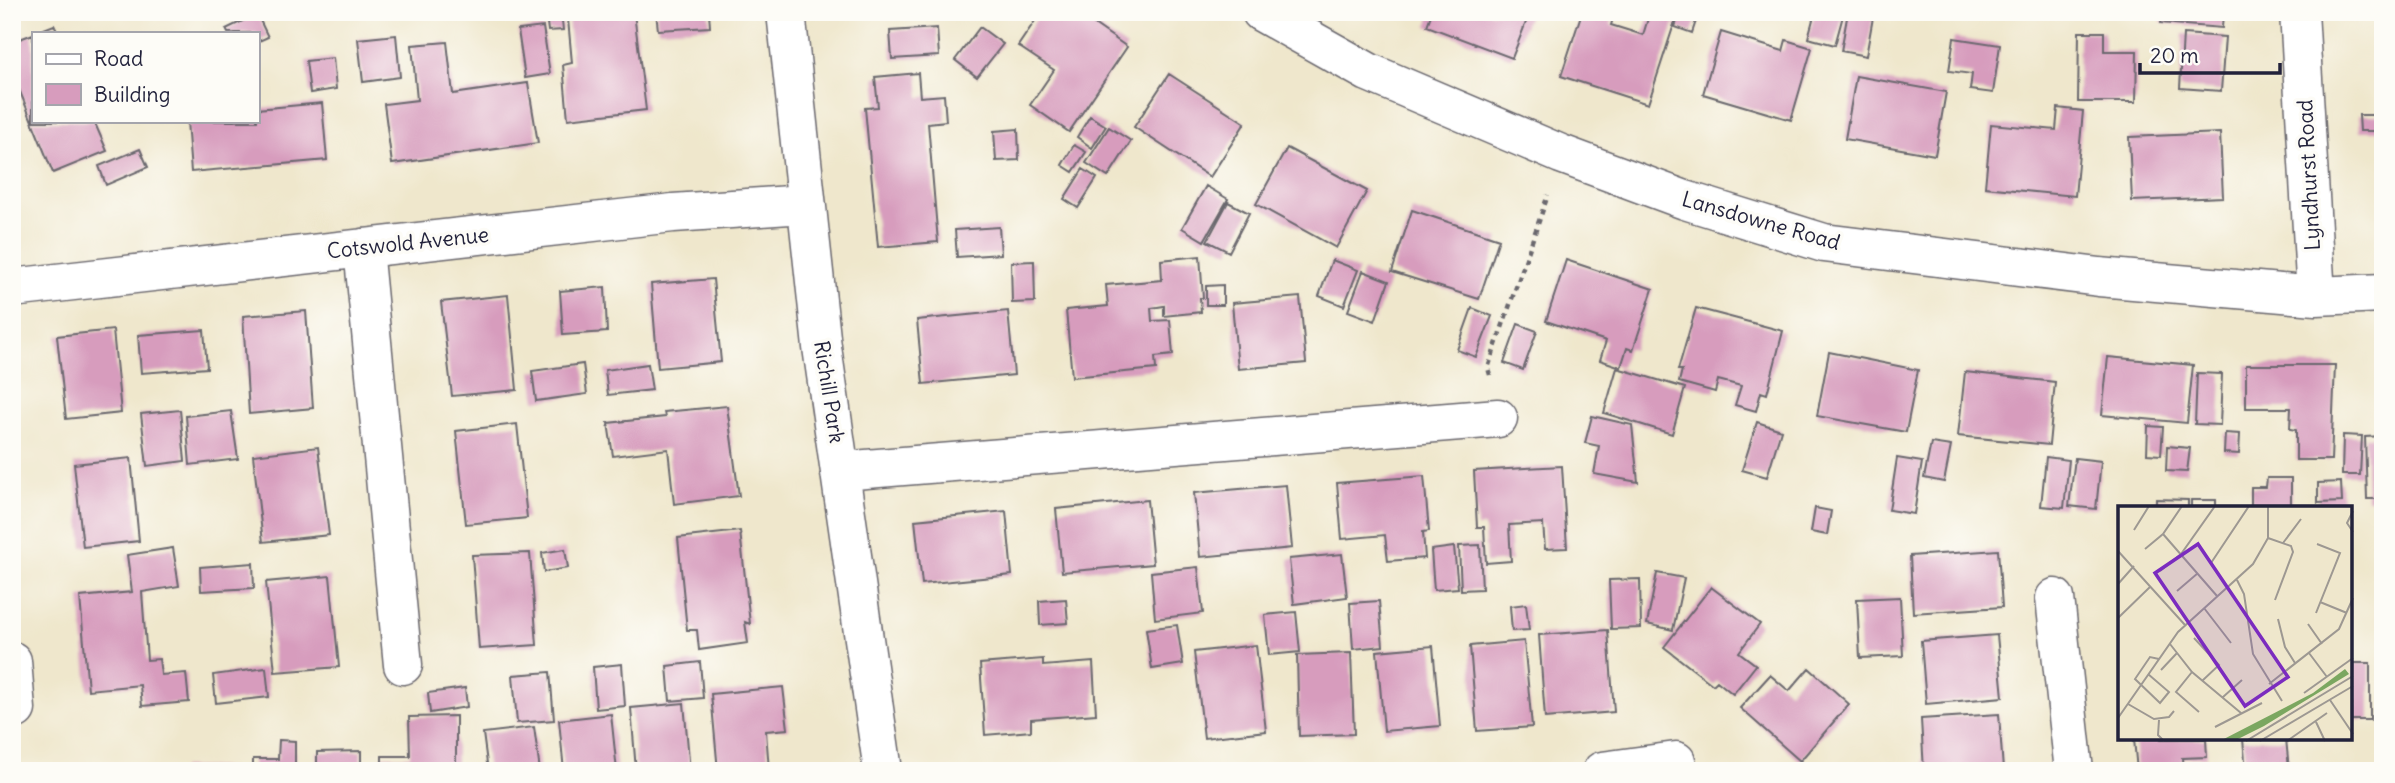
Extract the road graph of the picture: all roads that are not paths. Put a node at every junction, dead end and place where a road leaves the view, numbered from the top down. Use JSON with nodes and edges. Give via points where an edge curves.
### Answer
{"nodes":[{"id":1,"x":786,"y":12,"type":"edge"},
{"id":2,"x":1261,"y":12,"type":"edge"},
{"id":3,"x":2299,"y":12,"type":"edge"},
{"id":4,"x":804,"y":204,"type":"junction"},
{"id":5,"x":363,"y":248,"type":"junction"},
{"id":6,"x":12,"y":288,"type":"edge"},
{"id":7,"x":2383,"y":293,"type":"edge"},
{"id":8,"x":2316,"y":296,"type":"junction"},
{"id":9,"x":1498,"y":418,"type":"road end"},
{"id":10,"x":841,"y":471,"type":"junction"},
{"id":11,"x":2055,"y":598,"type":"dead end"},
{"id":12,"x":12,"y":661,"type":"edge"},
{"id":13,"x":403,"y":665,"type":"dead end"},
{"id":14,"x":16,"y":709,"type":"dead end"},
{"id":15,"x":883,"y":771,"type":"edge"},
{"id":16,"x":1602,"y":771,"type":"edge"},
{"id":17,"x":1678,"y":771,"type":"edge"},
{"id":18,"x":2074,"y":771,"type":"edge"}],
"edges":[{"from":1,"to":4,"type":"street","name":"Richill Park"},
{"from":2,"to":8,"type":"street","name":"Lansdowne Road","via":[[1368,72],[1562,154],[1685,200],[1824,243],[2099,277]]},
{"from":3,"to":8,"type":"street","name":"Lyndhurst Road"},
{"from":4,"to":5,"type":"street","name":"Cotswold Avenue","via":[[673,213]]},
{"from":4,"to":10,"type":"street","name":"Richill Park"},
{"from":5,"to":6,"type":"street","name":"Cotswold Avenue"},
{"from":5,"to":13,"type":"street"},
{"from":7,"to":8,"type":"street","name":"Lansdowne Road"},
{"from":9,"to":10,"type":"street"},
{"from":10,"to":15,"type":"street","name":"Richill Park"},
{"from":11,"to":18,"type":"street"},
{"from":12,"to":14,"type":"street"},
{"from":16,"to":17,"type":"street","via":[[1676,761]]}]}
